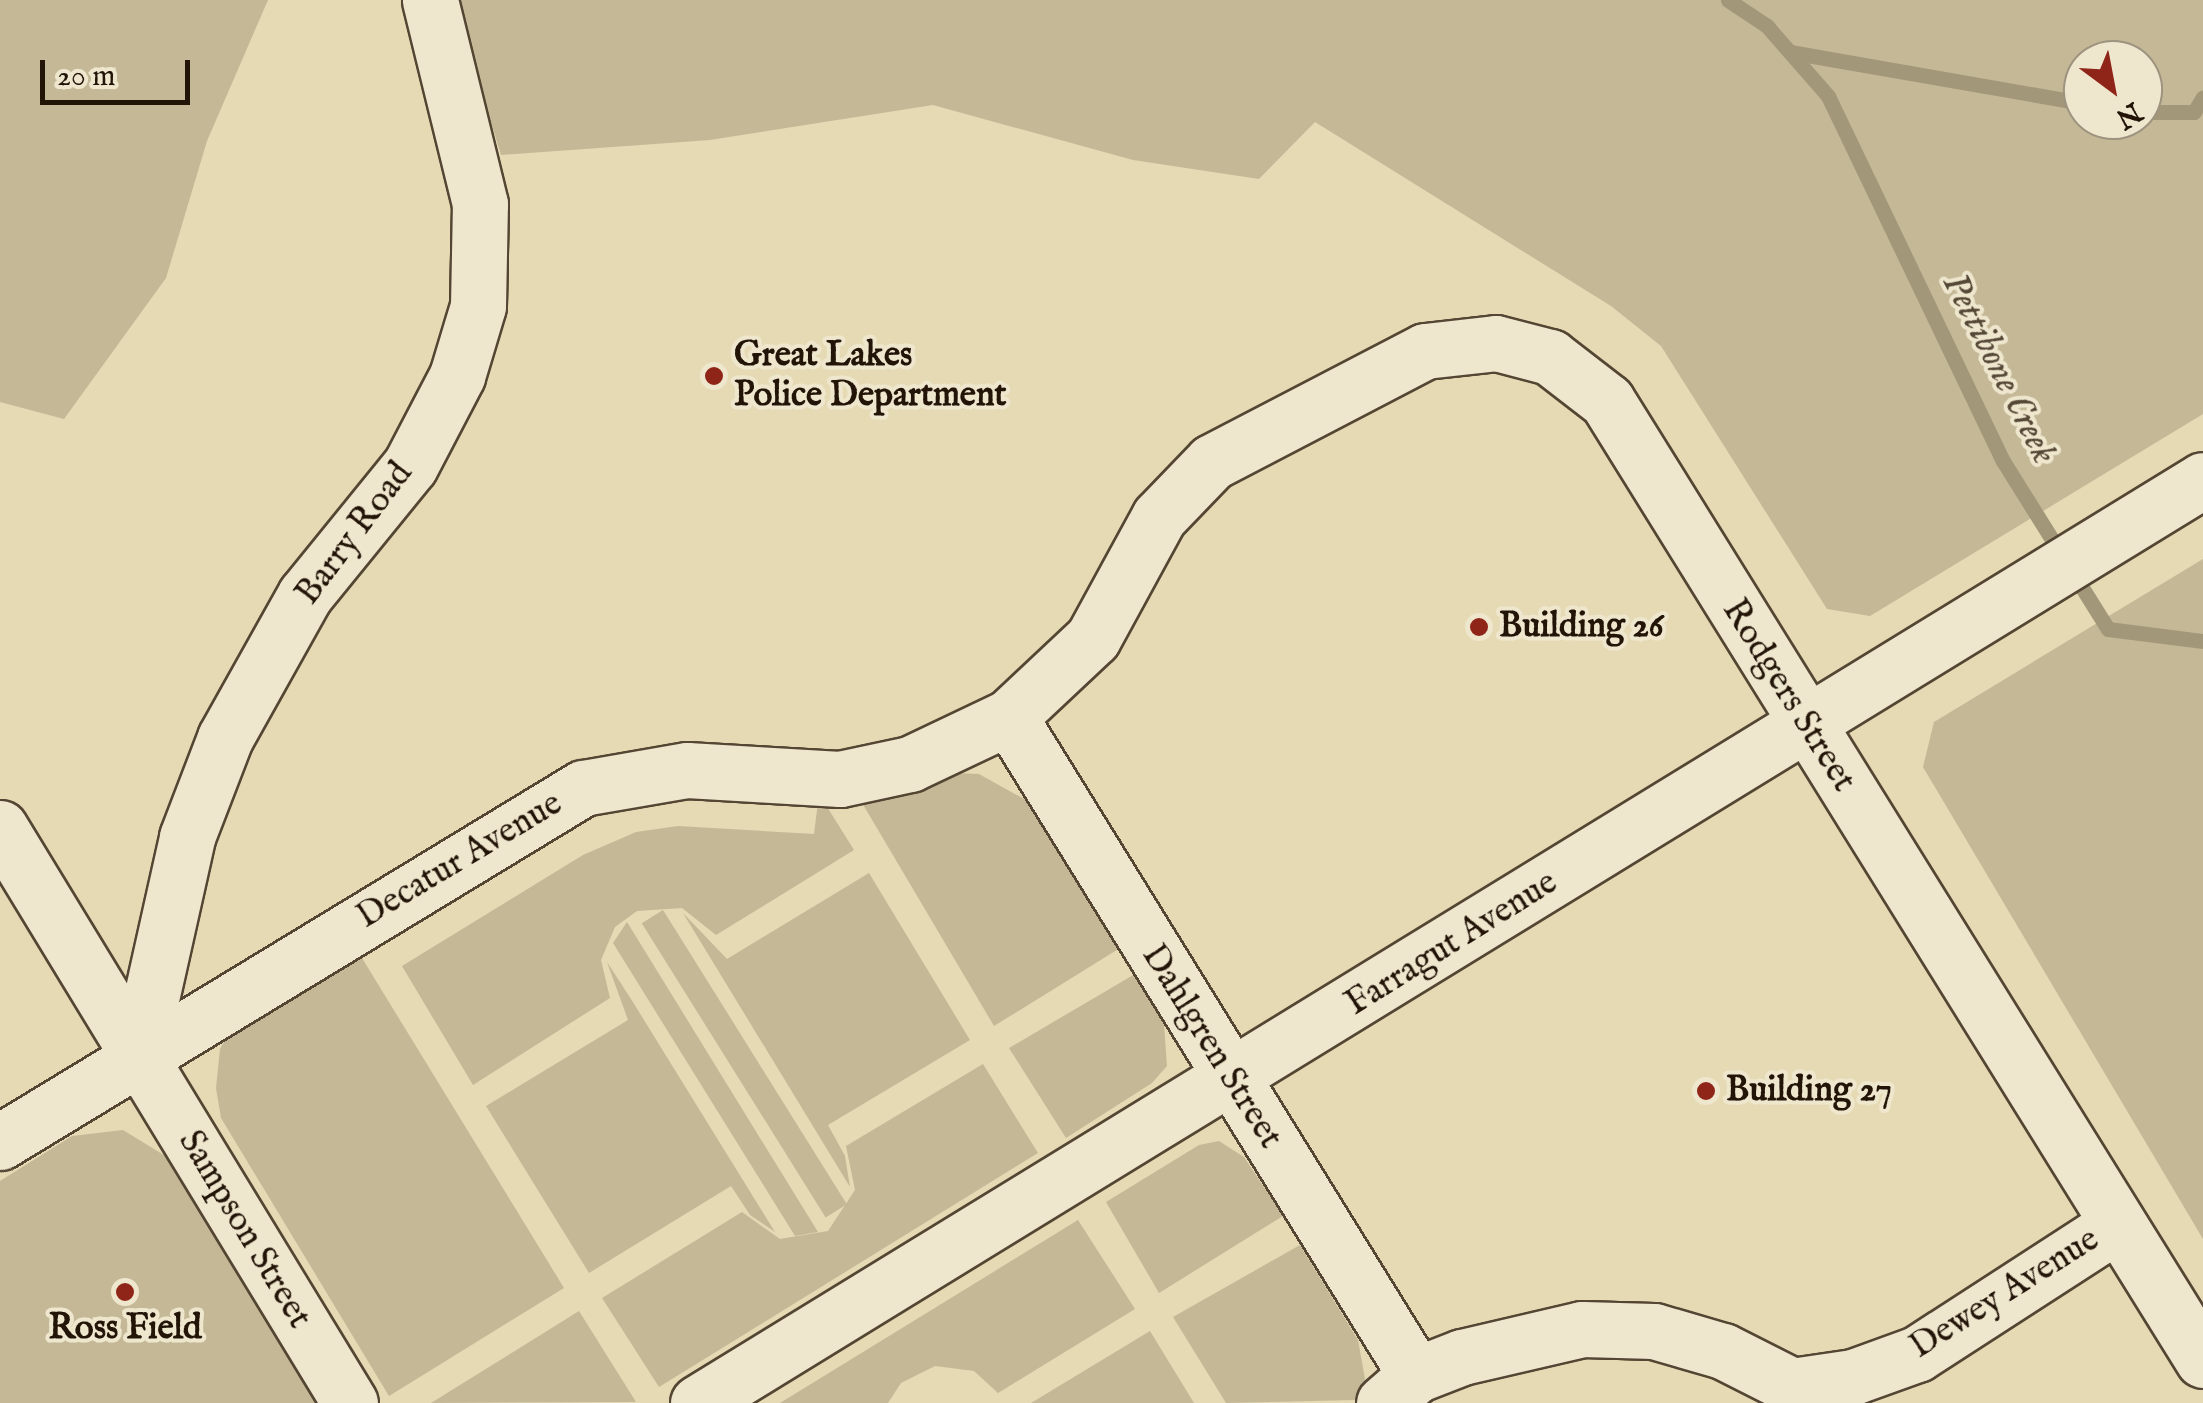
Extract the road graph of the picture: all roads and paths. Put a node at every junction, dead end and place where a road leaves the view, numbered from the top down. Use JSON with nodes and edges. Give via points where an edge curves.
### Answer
{"nodes":[{"id":1,"x":430,"y":0,"type":"edge"},
{"id":2,"x":1358,"y":386,"type":"joint"},
{"id":3,"x":2203,"y":480,"type":"edge"},
{"id":4,"x":1009,"y":717,"type":"junction"},
{"id":5,"x":1807,"y":726,"type":"junction"},
{"id":6,"x":0,"y":828,"type":"edge"},
{"id":7,"x":138,"y":1057,"type":"junction"},
{"id":8,"x":1230,"y":1080,"type":"junction"},
{"id":9,"x":0,"y":1142,"type":"edge"},
{"id":10,"x":2118,"y":1224,"type":"junction"},
{"id":11,"x":2203,"y":1360,"type":"edge"},
{"id":12,"x":1400,"y":1389,"type":"edge"},
{"id":13,"x":1797,"y":1395,"type":"edge"},
{"id":14,"x":350,"y":1403,"type":"edge"},
{"id":15,"x":698,"y":1403,"type":"edge"}],
"edges":[{"from":1,"to":7,"type":"street","name":"Barry Road","via":[[480,204],[478,306],[457,376],[410,466],[305,595],[225,738],[187,837]]},
{"from":2,"to":4,"type":"street","name":"Decatur Avenue","via":[[1212,462],[1182,486],[1094,638]]},
{"from":2,"to":5,"type":"street","name":"Rodgers Street","via":[[1425,351],[1460,343],[1496,342],[1550,358],[1580,376],[1607,401]]},
{"from":3,"to":5,"type":"street","name":"Farragut Avenue"},
{"from":4,"to":7,"type":"street","name":"Decatur Avenue","via":[[910,764],[840,779],[687,770],[583,788]]},
{"from":4,"to":8,"type":"street","name":"Dahlgren Street"},
{"from":5,"to":8,"type":"street","name":"Farragut Avenue"},
{"from":5,"to":10,"type":"street","name":"Rodgers Street"},
{"from":6,"to":7,"type":"street","name":"Sampson Street"},
{"from":7,"to":9,"type":"street","name":"Decatur Avenue"},
{"from":7,"to":14,"type":"street","name":"Sampson Street"},
{"from":8,"to":12,"type":"street","name":"Dahlgren Street"},
{"from":8,"to":15,"type":"street","name":"Farragut Avenue"},
{"from":10,"to":11,"type":"street","name":"Rodgers Street"},
{"from":10,"to":13,"type":"street","name":"Dewey Avenue","via":[[1918,1354]]},
{"from":12,"to":13,"type":"street","name":"Dewey Avenue","via":[[1545,1332],[1654,1331],[1723,1352]]}]}
